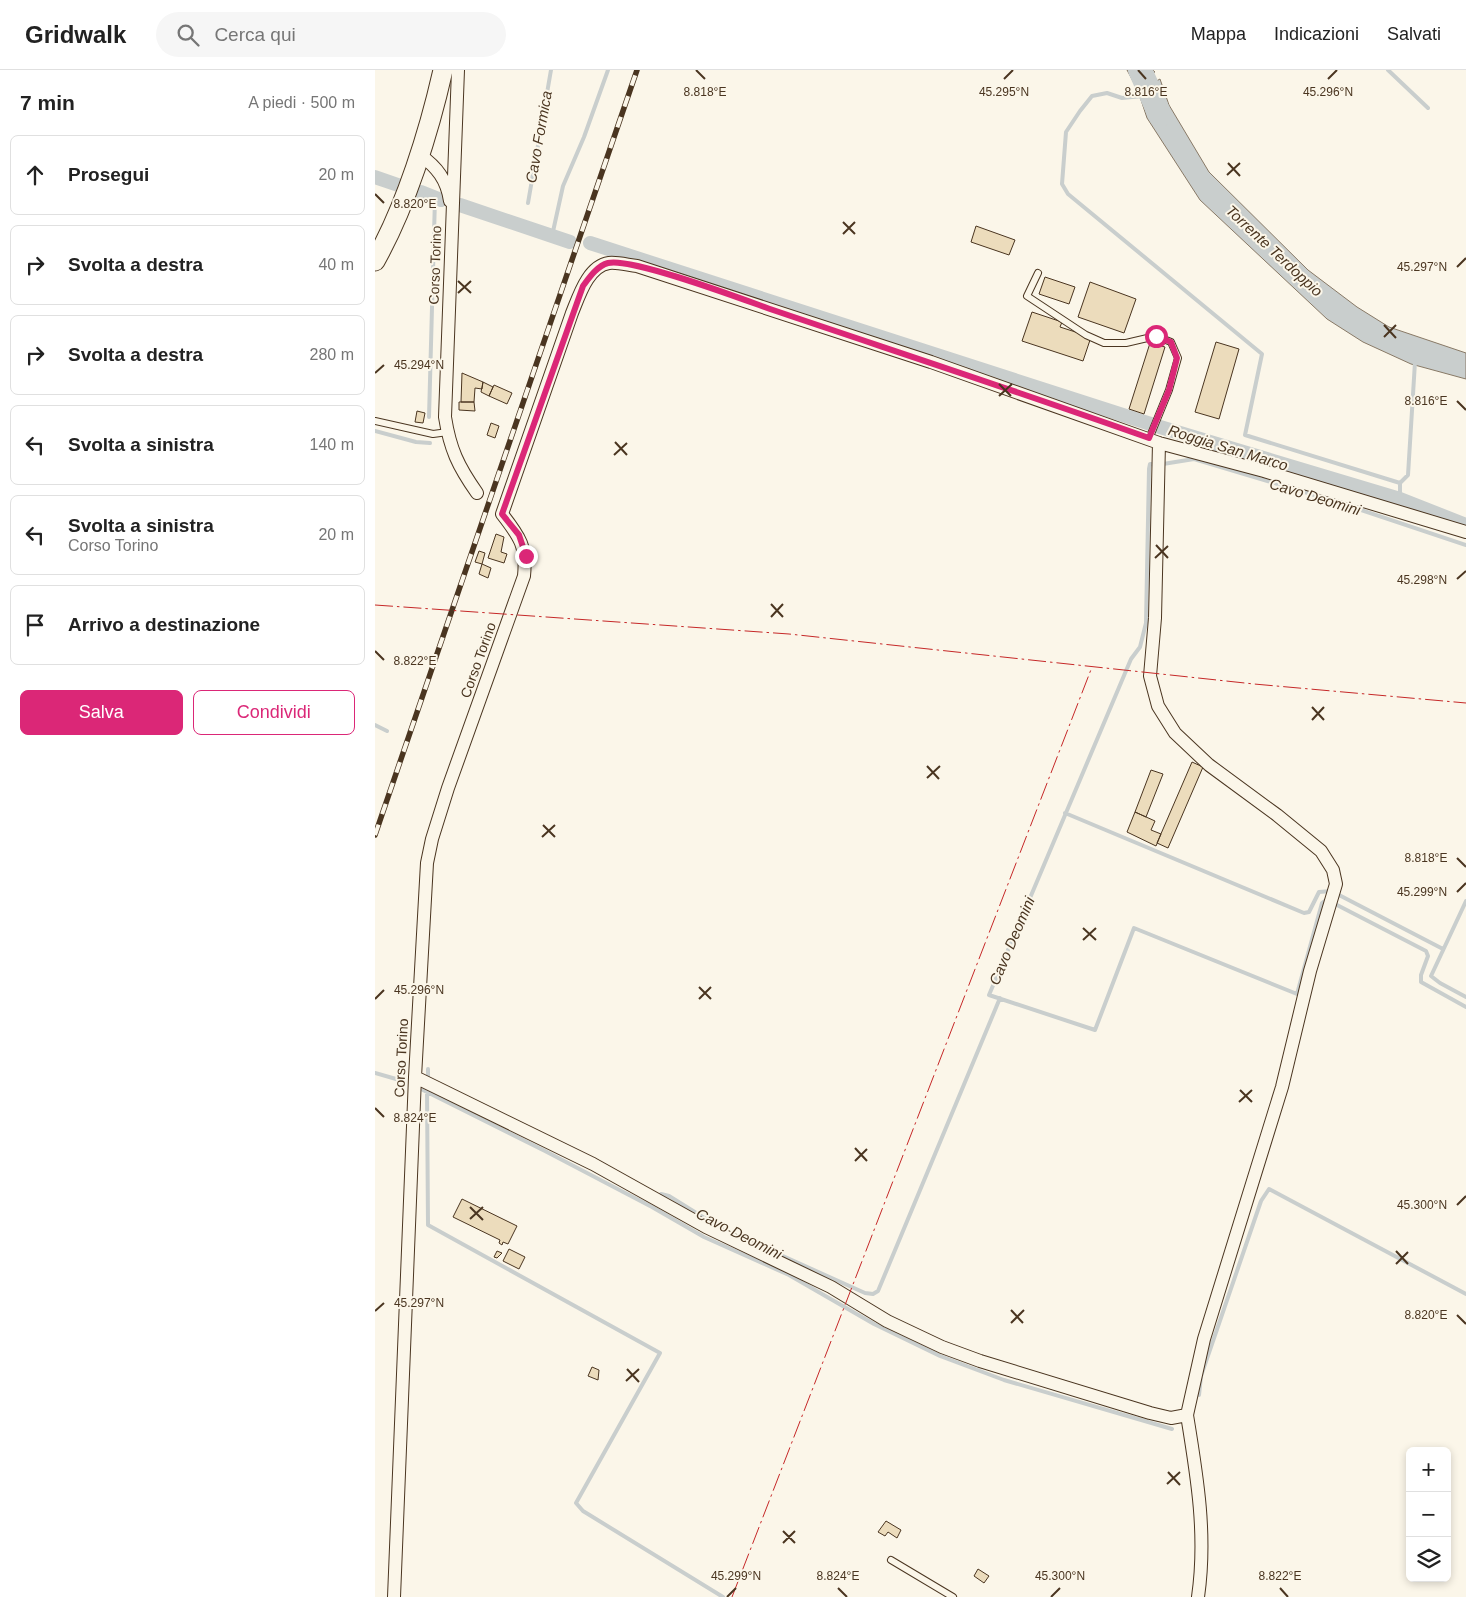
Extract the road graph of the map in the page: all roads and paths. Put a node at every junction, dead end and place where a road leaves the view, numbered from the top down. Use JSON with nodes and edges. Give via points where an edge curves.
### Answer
{"nodes":[{"id":1,"x":443,"y":70,"type":"edge"},
{"id":2,"x":458,"y":70,"type":"edge"},
{"id":3,"x":420,"y":154,"type":"junction"},
{"id":4,"x":451,"y":211,"type":"junction"},
{"id":5,"x":375,"y":261,"type":"edge"},
{"id":6,"x":1038,"y":273,"type":"dead end"},
{"id":7,"x":375,"y":420,"type":"edge"},
{"id":8,"x":448,"y":432,"type":"junction"},
{"id":9,"x":1154,"y":437,"type":"junction"},
{"id":10,"x":477,"y":493,"type":"dead end"},
{"id":11,"x":1466,"y":532,"type":"edge"},
{"id":12,"x":415,"y":1077,"type":"junction"},
{"id":13,"x":1187,"y":1415,"type":"junction"},
{"id":14,"x":891,"y":1560,"type":"dead end"},
{"id":15,"x":394,"y":1597,"type":"edge"},
{"id":16,"x":953,"y":1597,"type":"edge"},
{"id":17,"x":1198,"y":1597,"type":"edge"}],
"edges":[{"from":1,"to":3,"type":"main road"},
{"from":2,"to":4,"type":"street","name":"Corso Torino","via":[[455,187]]},
{"from":3,"to":4,"type":"street","name":"Corso Torino","via":[[435,166],[448,187]]},
{"from":3,"to":5,"type":"main road"},
{"from":4,"to":8,"type":"street","name":"Corso Torino","via":[[445,417]]},
{"from":6,"to":9,"type":"lane","via":[[1027,296],[1086,335],[1104,343],[1127,343],[1156,336],[1171,342],[1177,358]]},
{"from":7,"to":8,"type":"lane","via":[[433,434]]},
{"from":8,"to":10,"type":"street","name":"Corso Torino","via":[[460,469]]},
{"from":9,"to":11,"type":"street"},
{"from":9,"to":12,"type":"street","name":"Corso Torino","via":[[637,266],[607,263],[592,274],[583,286],[502,514],[519,535],[526,556],[524,576],[432,839],[427,863]]},
{"from":9,"to":13,"type":"street","via":[[1155,618],[1150,676],[1158,706],[1175,733],[1209,766],[1321,851],[1333,870],[1335,884],[1282,1087],[1204,1339]]},
{"from":12,"to":13,"type":"street","via":[[593,1164],[706,1227],[831,1287],[887,1321],[941,1346],[979,1361],[1150,1413],[1171,1418]]},
{"from":12,"to":15,"type":"street","name":"Corso Torino"},
{"from":13,"to":17,"type":"street","via":[[1201,1499],[1202,1553]]},
{"from":14,"to":16,"type":"lane"}]}
